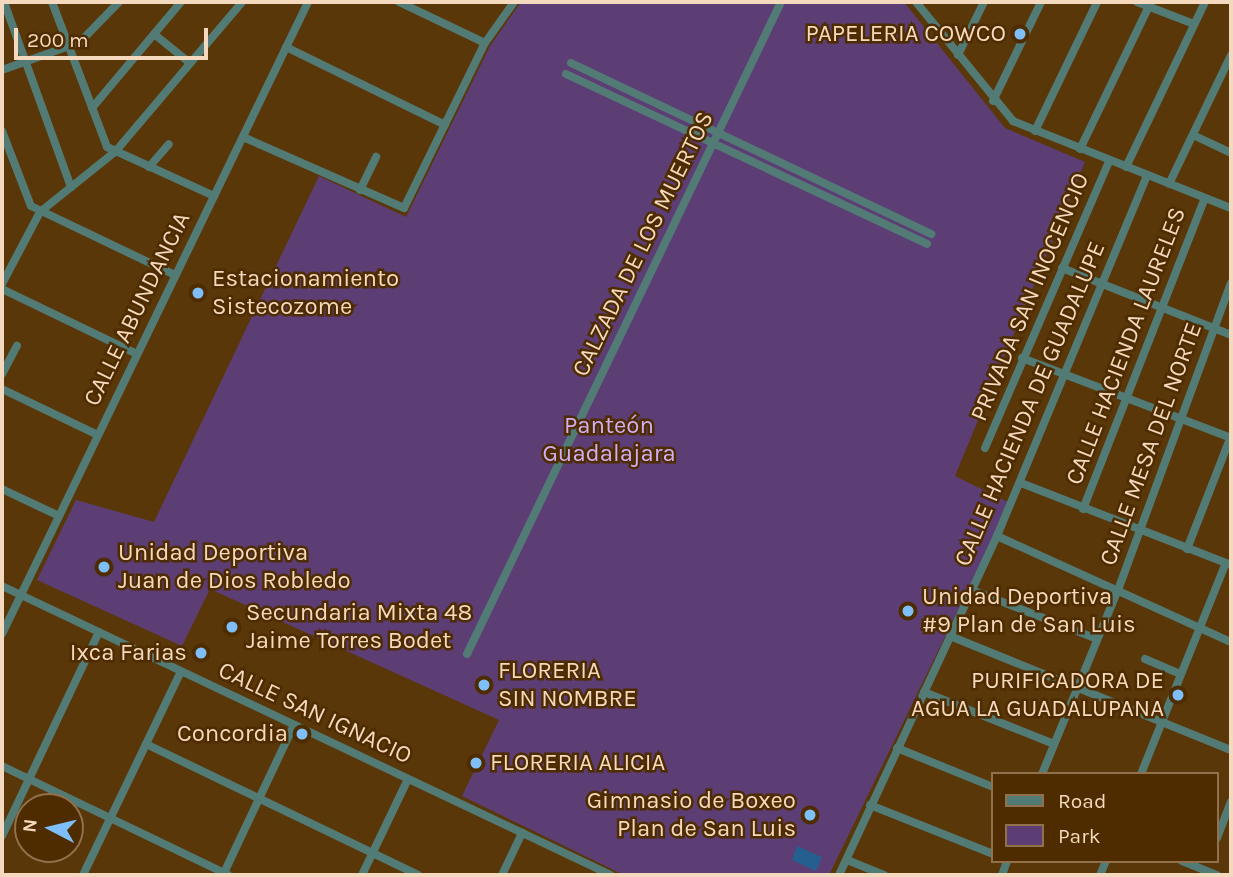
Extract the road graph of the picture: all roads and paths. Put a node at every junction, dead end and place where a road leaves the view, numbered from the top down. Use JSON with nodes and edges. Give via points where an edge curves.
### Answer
{"nodes":[{"id":1,"x":4,"y":2,"type":"edge"},
{"id":2,"x":52,"y":2,"type":"edge"},
{"id":3,"x":119,"y":2,"type":"edge"},
{"id":4,"x":181,"y":2,"type":"edge"},
{"id":5,"x":242,"y":2,"type":"edge"},
{"id":6,"x":308,"y":2,"type":"edge"},
{"id":7,"x":399,"y":2,"type":"edge"},
{"id":8,"x":514,"y":2,"type":"edge"},
{"id":9,"x":781,"y":2,"type":"edge"},
{"id":10,"x":916,"y":2,"type":"edge"},
{"id":11,"x":930,"y":2,"type":"edge"},
{"id":12,"x":984,"y":2,"type":"edge"},
{"id":13,"x":1041,"y":2,"type":"edge"},
{"id":14,"x":1097,"y":2,"type":"edge"},
{"id":15,"x":1137,"y":2,"type":"edge"},
{"id":16,"x":1205,"y":2,"type":"edge"},
{"id":17,"x":1149,"y":6,"type":"junction"},
{"id":18,"x":925,"y":13,"type":"junction"},
{"id":19,"x":1194,"y":24,"type":"junction"},
{"id":20,"x":154,"y":34,"type":"junction"},
{"id":21,"x":485,"y":43,"type":"junction"},
{"id":22,"x":69,"y":46,"type":"junction"},
{"id":23,"x":286,"y":47,"type":"junction"},
{"id":24,"x":958,"y":55,"type":"junction"},
{"id":25,"x":1231,"y":55,"type":"edge"},
{"id":26,"x":26,"y":61,"type":"junction"},
{"id":27,"x":190,"y":63,"type":"junction"},
{"id":28,"x":571,"y":63,"type":"dead end"},
{"id":29,"x":2,"y":70,"type":"edge"},
{"id":30,"x":566,"y":74,"type":"dead end"},
{"id":31,"x":993,"y":101,"type":"junction"},
{"id":32,"x":92,"y":108,"type":"junction"},
{"id":33,"x":445,"y":125,"type":"junction"},
{"id":34,"x":2,"y":131,"type":"edge"},
{"id":35,"x":1035,"y":131,"type":"junction"},
{"id":36,"x":718,"y":132,"type":"junction"},
{"id":37,"x":1193,"y":135,"type":"junction"},
{"id":38,"x":243,"y":136,"type":"junction"},
{"id":39,"x":713,"y":143,"type":"junction"},
{"id":40,"x":169,"y":145,"type":"dead end"},
{"id":41,"x":1080,"y":149,"type":"junction"},
{"id":42,"x":115,"y":152,"type":"junction"},
{"id":43,"x":1231,"y":153,"type":"edge"},
{"id":44,"x":376,"y":157,"type":"dead end"},
{"id":45,"x":1110,"y":160,"type":"junction"},
{"id":46,"x":149,"y":167,"type":"junction"},
{"id":47,"x":1126,"y":167,"type":"junction"},
{"id":48,"x":1147,"y":175,"type":"junction"},
{"id":49,"x":1169,"y":184,"type":"junction"},
{"id":50,"x":71,"y":187,"type":"junction"},
{"id":51,"x":360,"y":190,"type":"junction"},
{"id":52,"x":214,"y":196,"type":"junction"},
{"id":53,"x":1205,"y":198,"type":"junction"},
{"id":54,"x":1230,"y":205,"type":"edge"},
{"id":55,"x":40,"y":212,"type":"junction"},
{"id":56,"x":932,"y":234,"type":"dead end"},
{"id":57,"x":927,"y":244,"type":"dead end"},
{"id":58,"x":2,"y":263,"type":"edge"},
{"id":59,"x":1062,"y":268,"type":"junction"},
{"id":60,"x":175,"y":275,"type":"junction"},
{"id":61,"x":3,"y":283,"type":"edge"},
{"id":62,"x":1231,"y":283,"type":"edge"},
{"id":63,"x":1102,"y":285,"type":"junction"},
{"id":64,"x":1162,"y":308,"type":"junction"},
{"id":65,"x":1214,"y":328,"type":"junction"},
{"id":66,"x":1231,"y":335,"type":"edge"},
{"id":67,"x":16,"y":346,"type":"dead end"},
{"id":68,"x":137,"y":354,"type":"junction"},
{"id":69,"x":1022,"y":358,"type":"junction"},
{"id":70,"x":2,"y":374,"type":"edge"},
{"id":71,"x":1066,"y":374,"type":"junction"},
{"id":72,"x":2,"y":389,"type":"edge"},
{"id":73,"x":1127,"y":398,"type":"junction"},
{"id":74,"x":1179,"y":418,"type":"junction"},
{"id":75,"x":98,"y":435,"type":"junction"},
{"id":76,"x":1231,"y":438,"type":"edge"},
{"id":77,"x":985,"y":448,"type":"dead end"},
{"id":78,"x":1021,"y":483,"type":"junction"},
{"id":79,"x":2,"y":489,"type":"edge"},
{"id":80,"x":1083,"y":509,"type":"junction"},
{"id":81,"x":59,"y":516,"type":"junction"},
{"id":82,"x":1137,"y":531,"type":"junction"},
{"id":83,"x":997,"y":536,"type":"junction"},
{"id":84,"x":1187,"y":549,"type":"junction"},
{"id":85,"x":1228,"y":564,"type":"edge"},
{"id":86,"x":2,"y":586,"type":"edge"},
{"id":87,"x":972,"y":590,"type":"junction"},
{"id":88,"x":1118,"y":590,"type":"junction"},
{"id":89,"x":20,"y":595,"type":"junction"},
{"id":90,"x":1200,"y":628,"type":"junction"},
{"id":91,"x":99,"y":632,"type":"junction"},
{"id":92,"x":2,"y":634,"type":"edge"},
{"id":93,"x":950,"y":636,"type":"junction"},
{"id":94,"x":1097,"y":639,"type":"junction"},
{"id":95,"x":1231,"y":642,"type":"edge"},
{"id":96,"x":467,"y":654,"type":"dead end"},
{"id":97,"x":1145,"y":659,"type":"dead end"},
{"id":98,"x":181,"y":671,"type":"junction"},
{"id":99,"x":1180,"y":674,"type":"junction"},
{"id":100,"x":1076,"y":688,"type":"junction"},
{"id":101,"x":924,"y":692,"type":"junction"},
{"id":102,"x":1162,"y":722,"type":"junction"},
{"id":103,"x":294,"y":724,"type":"junction"},
{"id":104,"x":146,"y":744,"type":"junction"},
{"id":105,"x":1054,"y":744,"type":"junction"},
{"id":106,"x":897,"y":748,"type":"junction"},
{"id":107,"x":1231,"y":750,"type":"edge"},
{"id":108,"x":2,"y":766,"type":"edge"},
{"id":109,"x":1043,"y":772,"type":"edge"},
{"id":110,"x":1142,"y":772,"type":"edge"},
{"id":111,"x":30,"y":779,"type":"junction"},
{"id":112,"x":408,"y":779,"type":"junction"},
{"id":113,"x":992,"y":787,"type":"edge"},
{"id":114,"x":259,"y":800,"type":"junction"},
{"id":115,"x":1231,"y":802,"type":"edge"},
{"id":116,"x":870,"y":805,"type":"junction"},
{"id":117,"x":110,"y":819,"type":"junction"},
{"id":118,"x":522,"y":833,"type":"junction"},
{"id":119,"x":1219,"y":833,"type":"edge"},
{"id":120,"x":2,"y":836,"type":"edge"},
{"id":121,"x":372,"y":854,"type":"junction"},
{"id":122,"x":992,"y":855,"type":"edge"},
{"id":123,"x":846,"y":860,"type":"junction"},
{"id":124,"x":1186,"y":863,"type":"edge"},
{"id":125,"x":1204,"y":873,"type":"edge"},
{"id":126,"x":83,"y":875,"type":"edge"},
{"id":127,"x":225,"y":875,"type":"edge"},
{"id":128,"x":362,"y":875,"type":"edge"},
{"id":129,"x":418,"y":875,"type":"edge"},
{"id":130,"x":502,"y":875,"type":"edge"},
{"id":131,"x":611,"y":875,"type":"edge"},
{"id":132,"x":839,"y":875,"type":"edge"},
{"id":133,"x":884,"y":875,"type":"edge"},
{"id":134,"x":1217,"y":875,"type":"edge"}],
"edges":[{"from":1,"to":26,"type":"street"},
{"from":2,"to":22,"type":"street"},
{"from":3,"to":22,"type":"street","via":[[96,30]]},
{"from":4,"to":20,"type":"street"},
{"from":5,"to":27,"type":"street"},
{"from":6,"to":23,"type":"street","name":"CALLE ABUNDANCIA"},
{"from":7,"to":21,"type":"street"},
{"from":8,"to":21,"type":"street"},
{"from":9,"to":36,"type":"street","name":"CALZADA DE LOS MUERTOS"},
{"from":10,"to":18,"type":"street"},
{"from":11,"to":18,"type":"street"},
{"from":12,"to":24,"type":"street"},
{"from":13,"to":31,"type":"street"},
{"from":14,"to":35,"type":"street"},
{"from":15,"to":17,"type":"street"},
{"from":16,"to":19,"type":"street"},
{"from":17,"to":19,"type":"street"},
{"from":17,"to":41,"type":"street"},
{"from":18,"to":24,"type":"street"},
{"from":19,"to":47,"type":"street"},
{"from":20,"to":27,"type":"street"},
{"from":20,"to":32,"type":"street"},
{"from":21,"to":33,"type":"street"},
{"from":22,"to":26,"type":"street"},
{"from":22,"to":32,"type":"street"},
{"from":23,"to":33,"type":"street"},
{"from":23,"to":38,"type":"street","name":"CALLE ABUNDANCIA"},
{"from":24,"to":31,"type":"street"},
{"from":25,"to":37,"type":"street"},
{"from":26,"to":29,"type":"street"},
{"from":26,"to":50,"type":"street"},
{"from":27,"to":42,"type":"street"},
{"from":28,"to":36,"type":"street"},
{"from":30,"to":39,"type":"street"},
{"from":31,"to":35,"type":"street","via":[[1013,121]]},
{"from":32,"to":42,"type":"street","via":[[105,144]]},
{"from":33,"to":51,"type":"street","via":[[404,208]]},
{"from":34,"to":55,"type":"street","via":[[29,204]]},
{"from":35,"to":41,"type":"street"},
{"from":36,"to":39,"type":"street","name":"CALZADA DE LOS MUERTOS"},
{"from":36,"to":56,"type":"street"},
{"from":37,"to":43,"type":"street"},
{"from":37,"to":49,"type":"street"},
{"from":38,"to":51,"type":"street"},
{"from":38,"to":52,"type":"street","name":"CALLE ABUNDANCIA"},
{"from":39,"to":57,"type":"street"},
{"from":39,"to":96,"type":"street","name":"CALZADA DE LOS MUERTOS"},
{"from":40,"to":46,"type":"street"},
{"from":41,"to":45,"type":"street"},
{"from":42,"to":46,"type":"street"},
{"from":42,"to":50,"type":"street"},
{"from":44,"to":51,"type":"street"},
{"from":45,"to":47,"type":"street"},
{"from":45,"to":59,"type":"street","name":"PRIVADA SAN INOCENCIO"},
{"from":46,"to":52,"type":"street"},
{"from":47,"to":48,"type":"street"},
{"from":48,"to":49,"type":"street"},
{"from":48,"to":63,"type":"street","name":"CALLE HACIENDA DE GUADALUPE"},
{"from":49,"to":53,"type":"street"},
{"from":50,"to":55,"type":"street"},
{"from":52,"to":60,"type":"street","name":"CALLE ABUNDANCIA"},
{"from":53,"to":54,"type":"street"},
{"from":53,"to":64,"type":"street","name":"CALLE HACIENDA LAURELES"},
{"from":55,"to":60,"type":"street"},
{"from":55,"to":61,"type":"street"},
{"from":58,"to":61,"type":"street"},
{"from":59,"to":63,"type":"street"},
{"from":59,"to":69,"type":"street","name":"PRIVADA SAN INOCENCIO"},
{"from":60,"to":68,"type":"street","name":"CALLE ABUNDANCIA"},
{"from":61,"to":68,"type":"street"},
{"from":62,"to":65,"type":"street","name":"CALLE MESA DEL NORTE"},
{"from":63,"to":64,"type":"street"},
{"from":63,"to":71,"type":"street","name":"CALLE HACIENDA DE GUADALUPE"},
{"from":64,"to":65,"type":"street"},
{"from":64,"to":73,"type":"street","name":"CALLE HACIENDA LAURELES"},
{"from":65,"to":66,"type":"street"},
{"from":65,"to":74,"type":"street","name":"CALLE MESA DEL NORTE"},
{"from":67,"to":70,"type":"street"},
{"from":68,"to":75,"type":"street","name":"CALLE ABUNDANCIA"},
{"from":69,"to":71,"type":"street"},
{"from":69,"to":77,"type":"street","name":"PRIVADA SAN INOCENCIO"},
{"from":71,"to":73,"type":"street"},
{"from":71,"to":78,"type":"street","name":"CALLE HACIENDA DE GUADALUPE"},
{"from":72,"to":75,"type":"street"},
{"from":73,"to":74,"type":"street"},
{"from":73,"to":80,"type":"street","name":"CALLE HACIENDA LAURELES"},
{"from":74,"to":76,"type":"street"},
{"from":74,"to":82,"type":"street","name":"CALLE MESA DEL NORTE"},
{"from":75,"to":81,"type":"street","name":"CALLE ABUNDANCIA"},
{"from":76,"to":84,"type":"street"},
{"from":78,"to":80,"type":"street"},
{"from":78,"to":83,"type":"street","name":"CALLE HACIENDA DE GUADALUPE"},
{"from":79,"to":81,"type":"street"},
{"from":80,"to":82,"type":"street"},
{"from":81,"to":89,"type":"street","name":"CALLE ABUNDANCIA"},
{"from":82,"to":84,"type":"street"},
{"from":82,"to":88,"type":"street","name":"CALLE MESA DEL NORTE"},
{"from":83,"to":87,"type":"street","name":"CALLE HACIENDA DE GUADALUPE"},
{"from":83,"to":88,"type":"street"},
{"from":84,"to":85,"type":"street"},
{"from":85,"to":90,"type":"street"},
{"from":86,"to":89,"type":"street","name":"CALLE SAN IGNACIO"},
{"from":87,"to":93,"type":"street","name":"CALLE HACIENDA DE GUADALUPE"},
{"from":87,"to":94,"type":"street"},
{"from":88,"to":90,"type":"street"},
{"from":88,"to":94,"type":"street","name":"CALLE MESA DEL NORTE"},
{"from":89,"to":91,"type":"street","name":"CALLE SAN IGNACIO"},
{"from":89,"to":92,"type":"street","name":"CALLE ABUNDANCIA"},
{"from":90,"to":95,"type":"street"},
{"from":90,"to":99,"type":"street"},
{"from":91,"to":98,"type":"street","name":"CALLE SAN IGNACIO"},
{"from":91,"to":111,"type":"street"},
{"from":93,"to":100,"type":"street"},
{"from":93,"to":101,"type":"street","name":"CALLE HACIENDA DE GUADALUPE"},
{"from":94,"to":100,"type":"street","name":"CALLE MESA DEL NORTE"},
{"from":97,"to":99,"type":"street"},
{"from":98,"to":103,"type":"street","name":"CALLE SAN IGNACIO"},
{"from":98,"to":104,"type":"street"},
{"from":99,"to":102,"type":"street"},
{"from":100,"to":102,"type":"street"},
{"from":100,"to":105,"type":"street","name":"CALLE MESA DEL NORTE"},
{"from":101,"to":105,"type":"street"},
{"from":101,"to":106,"type":"street","name":"CALLE HACIENDA DE GUADALUPE"},
{"from":102,"to":107,"type":"street"},
{"from":102,"to":110,"type":"street"},
{"from":103,"to":112,"type":"street","name":"CALLE SAN IGNACIO"},
{"from":103,"to":114,"type":"street"},
{"from":104,"to":114,"type":"street"},
{"from":104,"to":117,"type":"street"},
{"from":105,"to":109,"type":"street","name":"CALLE MESA DEL NORTE"},
{"from":106,"to":113,"type":"street"},
{"from":106,"to":116,"type":"street","name":"CALLE HACIENDA DE GUADALUPE"},
{"from":108,"to":111,"type":"street"},
{"from":111,"to":117,"type":"street"},
{"from":111,"to":120,"type":"street"},
{"from":112,"to":118,"type":"street","name":"CALLE SAN IGNACIO"},
{"from":112,"to":121,"type":"street"},
{"from":114,"to":121,"type":"street"},
{"from":114,"to":127,"type":"street"},
{"from":115,"to":119,"type":"street"},
{"from":116,"to":122,"type":"street"},
{"from":116,"to":123,"type":"street","name":"CALLE HACIENDA DE GUADALUPE"},
{"from":117,"to":126,"type":"street"},
{"from":117,"to":127,"type":"street"},
{"from":118,"to":130,"type":"street"},
{"from":118,"to":131,"type":"street","name":"CALLE SAN IGNACIO"},
{"from":121,"to":128,"type":"street"},
{"from":121,"to":129,"type":"street"},
{"from":123,"to":132,"type":"street","name":"CALLE HACIENDA DE GUADALUPE"},
{"from":123,"to":133,"type":"street"},
{"from":124,"to":125,"type":"street"},
{"from":125,"to":134,"type":"street"}]}
